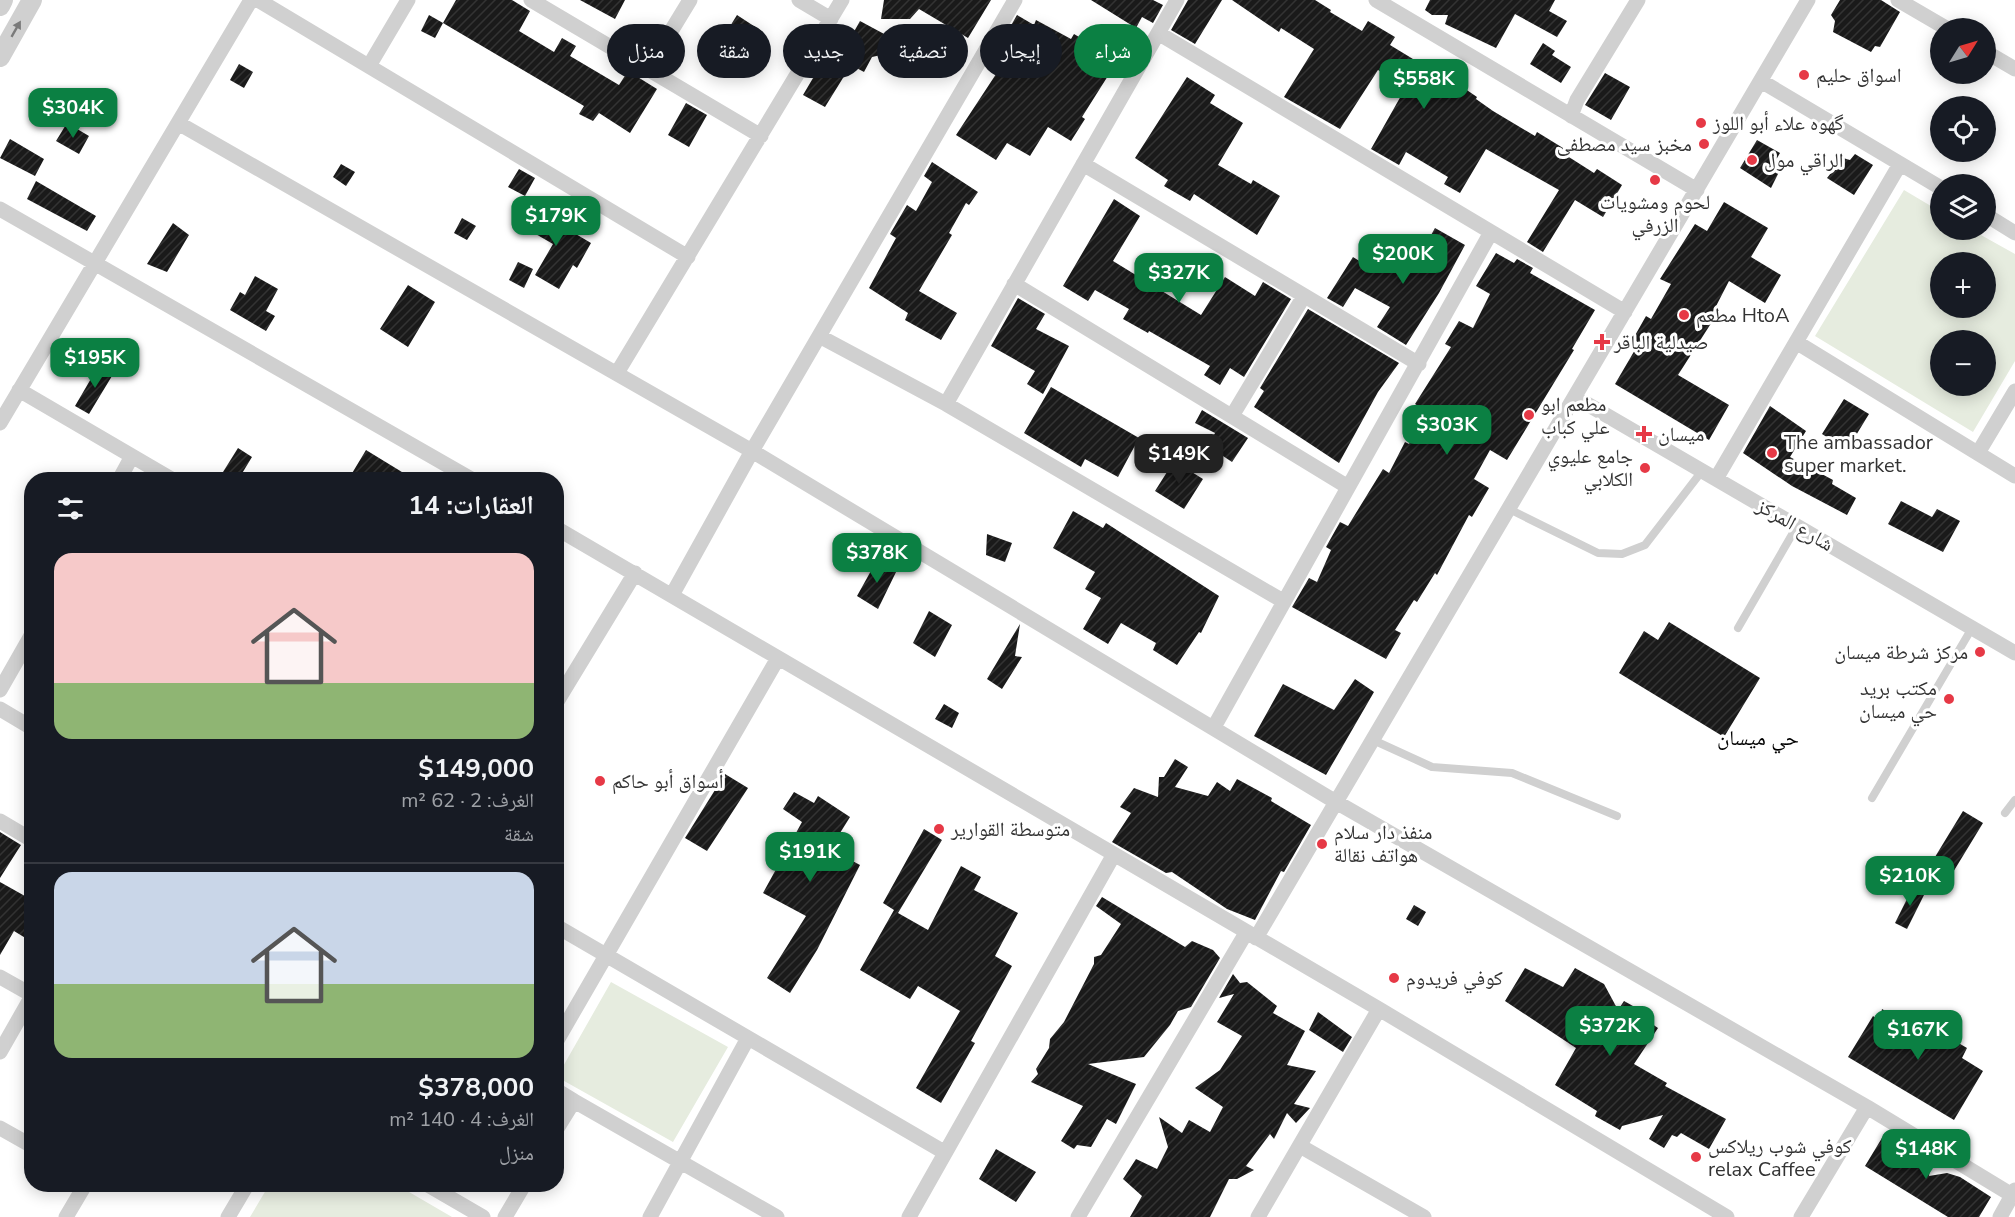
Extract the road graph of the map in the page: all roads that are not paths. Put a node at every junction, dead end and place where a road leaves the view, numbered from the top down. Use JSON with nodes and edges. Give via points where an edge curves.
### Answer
{"nodes":[{"id":1,"x":3,"y":0,"type":"edge"},
{"id":2,"x":32,"y":0,"type":"edge"},
{"id":3,"x":251,"y":0,"type":"edge"},
{"id":4,"x":258,"y":0,"type":"edge"},
{"id":5,"x":408,"y":0,"type":"edge"},
{"id":6,"x":531,"y":0,"type":"edge"},
{"id":7,"x":690,"y":0,"type":"edge"},
{"id":8,"x":799,"y":0,"type":"edge"},
{"id":9,"x":842,"y":0,"type":"edge"},
{"id":10,"x":1015,"y":0,"type":"edge"},
{"id":11,"x":1177,"y":0,"type":"edge"},
{"id":12,"x":1376,"y":0,"type":"edge"},
{"id":13,"x":1638,"y":0,"type":"edge"},
{"id":14,"x":1808,"y":0,"type":"edge"},
{"id":15,"x":1898,"y":0,"type":"edge"},
{"id":16,"x":0,"y":6,"type":"edge"},
{"id":17,"x":831,"y":19,"type":"junction"},
{"id":18,"x":1930,"y":19,"type":"edge"},
{"id":19,"x":675,"y":24,"type":"edge"},
{"id":20,"x":1158,"y":33,"type":"junction"},
{"id":21,"x":607,"y":45,"type":"edge"},
{"id":22,"x":0,"y":57,"type":"edge"},
{"id":23,"x":1996,"y":58,"type":"edge"},
{"id":24,"x":369,"y":66,"type":"junction"},
{"id":25,"x":2015,"y":69,"type":"edge"},
{"id":26,"x":663,"y":78,"type":"edge"},
{"id":27,"x":1761,"y":81,"type":"junction"},
{"id":28,"x":1571,"y":116,"type":"junction"},
{"id":29,"x":178,"y":123,"type":"junction"},
{"id":30,"x":760,"y":136,"type":"junction"},
{"id":31,"x":1083,"y":164,"type":"junction"},
{"id":32,"x":1900,"y":164,"type":"junction"},
{"id":33,"x":1930,"y":182,"type":"edge"},
{"id":34,"x":1697,"y":190,"type":"junction"},
{"id":35,"x":0,"y":209,"type":"edge"},
{"id":36,"x":1996,"y":221,"type":"edge"},
{"id":37,"x":2015,"y":233,"type":"edge"},
{"id":38,"x":1490,"y":234,"type":"junction"},
{"id":39,"x":688,"y":257,"type":"junction"},
{"id":40,"x":94,"y":261,"type":"junction"},
{"id":41,"x":1014,"y":284,"type":"junction"},
{"id":42,"x":1304,"y":296,"type":"junction"},
{"id":43,"x":1625,"y":312,"type":"junction"},
{"id":44,"x":819,"y":336,"type":"junction"},
{"id":45,"x":1796,"y":342,"type":"junction"},
{"id":46,"x":1419,"y":364,"type":"junction"},
{"id":47,"x":617,"y":373,"type":"junction"},
{"id":48,"x":19,"y":390,"type":"junction"},
{"id":49,"x":2015,"y":391,"type":"edge"},
{"id":50,"x":1575,"y":397,"type":"junction"},
{"id":51,"x":946,"y":404,"type":"junction"},
{"id":52,"x":1232,"y":416,"type":"junction"},
{"id":53,"x":0,"y":423,"type":"edge"},
{"id":54,"x":752,"y":451,"type":"junction"},
{"id":55,"x":1978,"y":453,"type":"junction"},
{"id":56,"x":132,"y":456,"type":"junction"},
{"id":57,"x":1702,"y":471,"type":"junction"},
{"id":58,"x":123,"y":472,"type":"edge"},
{"id":59,"x":160,"y":472,"type":"edge"},
{"id":60,"x":459,"y":472,"type":"edge"},
{"id":61,"x":2015,"y":476,"type":"edge"},
{"id":62,"x":1716,"y":479,"type":"junction"},
{"id":63,"x":1348,"y":487,"type":"junction"},
{"id":64,"x":1509,"y":509,"type":"junction"},
{"id":65,"x":1797,"y":526,"type":"junction"},
{"id":66,"x":564,"y":533,"type":"edge"},
{"id":67,"x":635,"y":573,"type":"junction"},
{"id":68,"x":672,"y":595,"type":"junction"},
{"id":69,"x":1283,"y":601,"type":"junction"},
{"id":70,"x":1738,"y":628,"type":"dead end"},
{"id":71,"x":1972,"y":628,"type":"junction"},
{"id":72,"x":24,"y":648,"type":"edge"},
{"id":73,"x":2015,"y":653,"type":"edge"},
{"id":74,"x":778,"y":658,"type":"junction"},
{"id":75,"x":0,"y":690,"type":"edge"},
{"id":76,"x":564,"y":690,"type":"edge"},
{"id":77,"x":0,"y":709,"type":"edge"},
{"id":78,"x":24,"y":723,"type":"edge"},
{"id":79,"x":1214,"y":727,"type":"junction"},
{"id":80,"x":1373,"y":740,"type":"junction"},
{"id":81,"x":1872,"y":798,"type":"dead end"},
{"id":82,"x":2015,"y":800,"type":"edge"},
{"id":83,"x":1336,"y":802,"type":"junction"},
{"id":84,"x":2005,"y":813,"type":"dead end"},
{"id":85,"x":1617,"y":816,"type":"dead end"},
{"id":86,"x":0,"y":821,"type":"edge"},
{"id":87,"x":24,"y":835,"type":"edge"},
{"id":88,"x":1113,"y":856,"type":"junction"},
{"id":89,"x":564,"y":931,"type":"edge"},
{"id":90,"x":1251,"y":935,"type":"junction"},
{"id":91,"x":605,"y":955,"type":"junction"},
{"id":92,"x":0,"y":976,"type":"edge"},
{"id":93,"x":24,"y":990,"type":"edge"},
{"id":94,"x":24,"y":1009,"type":"edge"},
{"id":95,"x":1379,"y":1009,"type":"junction"},
{"id":96,"x":564,"y":1028,"type":"edge"},
{"id":97,"x":748,"y":1038,"type":"junction"},
{"id":98,"x":0,"y":1052,"type":"edge"},
{"id":99,"x":564,"y":1095,"type":"edge"},
{"id":100,"x":574,"y":1101,"type":"junction"},
{"id":101,"x":1867,"y":1107,"type":"junction"},
{"id":102,"x":564,"y":1117,"type":"edge"},
{"id":103,"x":0,"y":1128,"type":"edge"},
{"id":104,"x":24,"y":1142,"type":"edge"},
{"id":105,"x":1300,"y":1146,"type":"junction"},
{"id":106,"x":944,"y":1152,"type":"junction"},
{"id":107,"x":681,"y":1162,"type":"junction"},
{"id":108,"x":81,"y":1192,"type":"edge"},
{"id":109,"x":243,"y":1192,"type":"edge"},
{"id":110,"x":440,"y":1192,"type":"edge"},
{"id":111,"x":520,"y":1192,"type":"edge"},
{"id":112,"x":2014,"y":1193,"type":"edge"},
{"id":113,"x":66,"y":1217,"type":"edge"},
{"id":114,"x":228,"y":1217,"type":"edge"},
{"id":115,"x":483,"y":1217,"type":"edge"},
{"id":116,"x":504,"y":1217,"type":"edge"},
{"id":117,"x":650,"y":1217,"type":"edge"},
{"id":118,"x":777,"y":1217,"type":"edge"},
{"id":119,"x":909,"y":1217,"type":"edge"},
{"id":120,"x":1077,"y":1217,"type":"edge"},
{"id":121,"x":1258,"y":1217,"type":"edge"},
{"id":122,"x":1424,"y":1217,"type":"edge"},
{"id":123,"x":1727,"y":1217,"type":"edge"},
{"id":124,"x":1801,"y":1217,"type":"edge"},
{"id":125,"x":2000,"y":1217,"type":"edge"}],
"edges":[{"from":1,"to":16,"type":"street"},
{"from":22,"to":2,"type":"street","one_way":true},
{"from":3,"to":29,"type":"street"},
{"from":4,"to":24,"type":"street"},
{"from":5,"to":24,"type":"street"},
{"from":6,"to":21,"type":"street"},
{"from":7,"to":19,"type":"street"},
{"from":8,"to":17,"type":"street"},
{"from":9,"to":17,"type":"street"},
{"from":10,"to":44,"type":"street"},
{"from":11,"to":20,"type":"street"},
{"from":12,"to":28,"type":"street"},
{"from":13,"to":28,"type":"street"},
{"from":14,"to":27,"type":"street"},
{"from":15,"to":18,"type":"street"},
{"from":17,"to":30,"type":"street"},
{"from":20,"to":31,"type":"street"},
{"from":20,"to":38,"type":"street"},
{"from":23,"to":25,"type":"street"},
{"from":24,"to":39,"type":"street"},
{"from":26,"to":30,"type":"street"},
{"from":27,"to":32,"type":"street"},
{"from":27,"to":34,"type":"street"},
{"from":28,"to":34,"type":"street"},
{"from":29,"to":40,"type":"street"},
{"from":29,"to":47,"type":"street"},
{"from":30,"to":39,"type":"street"},
{"from":31,"to":41,"type":"street"},
{"from":31,"to":42,"type":"street"},
{"from":32,"to":33,"type":"street"},
{"from":32,"to":45,"type":"street"},
{"from":34,"to":43,"type":"street"},
{"from":35,"to":40,"type":"street"},
{"from":36,"to":37,"type":"street"},
{"from":38,"to":43,"type":"street"},
{"from":38,"to":46,"type":"street"},
{"from":39,"to":47,"type":"street"},
{"from":40,"to":48,"type":"street"},
{"from":40,"to":60,"type":"street"},
{"from":41,"to":51,"type":"street"},
{"from":41,"to":52,"type":"street"},
{"from":42,"to":46,"type":"street"},
{"from":42,"to":52,"type":"street"},
{"from":43,"to":50,"type":"street"},
{"from":44,"to":51,"type":"street"},
{"from":44,"to":54,"type":"street"},
{"from":45,"to":55,"type":"street"},
{"from":45,"to":62,"type":"street"},
{"from":46,"to":63,"type":"street"},
{"from":47,"to":54,"type":"street"},
{"from":48,"to":53,"type":"street"},
{"from":48,"to":56,"type":"street"},
{"from":49,"to":55,"type":"street"},
{"from":50,"to":57,"type":"street","name":"شارع المركز"},
{"from":50,"to":64,"type":"street"},
{"from":51,"to":69,"type":"street"},
{"from":52,"to":63,"type":"street"},
{"from":54,"to":68,"type":"street"},
{"from":54,"to":79,"type":"street"},
{"from":55,"to":61,"type":"street"},
{"from":56,"to":58,"type":"street"},
{"from":56,"to":59,"type":"street"},
{"from":57,"to":62,"type":"street","name":"شارع المركز"},
{"from":57,"to":64,"type":"lane","via":[[1645,544],[1622,554],[1598,553]]},
{"from":62,"to":65,"type":"street","name":"شارع المركز"},
{"from":63,"to":69,"type":"street"},
{"from":64,"to":80,"type":"street"},
{"from":65,"to":70,"type":"lane"},
{"from":65,"to":71,"type":"street","name":"شارع المركز"},
{"from":66,"to":67,"type":"street"},
{"from":67,"to":68,"type":"street"},
{"from":67,"to":76,"type":"street"},
{"from":68,"to":74,"type":"street"},
{"from":69,"to":79,"type":"street"},
{"from":71,"to":73,"type":"street","name":"شارع المركز"},
{"from":71,"to":81,"type":"lane"},
{"from":72,"to":75,"type":"street"},
{"from":74,"to":88,"type":"street"},
{"from":74,"to":91,"type":"street"},
{"from":77,"to":78,"type":"street"},
{"from":79,"to":83,"type":"street"},
{"from":80,"to":83,"type":"street"},
{"from":80,"to":85,"type":"lane","via":[[1432,767],[1512,773]]},
{"from":82,"to":84,"type":"lane"},
{"from":83,"to":90,"type":"street"},
{"from":83,"to":101,"type":"street"},
{"from":86,"to":87,"type":"street"},
{"from":88,"to":90,"type":"street"},
{"from":88,"to":106,"type":"street"},
{"from":89,"to":91,"type":"street"},
{"from":90,"to":95,"type":"street"},
{"from":90,"to":120,"type":"street"},
{"from":91,"to":96,"type":"street"},
{"from":91,"to":97,"type":"street"},
{"from":92,"to":93,"type":"street"},
{"from":94,"to":98,"type":"street"},
{"from":95,"to":105,"type":"street"},
{"from":95,"to":123,"type":"street"},
{"from":97,"to":106,"type":"street"},
{"from":97,"to":107,"type":"street"},
{"from":99,"to":100,"type":"street"},
{"from":100,"to":102,"type":"street"},
{"from":100,"to":107,"type":"street"},
{"from":101,"to":112,"type":"street"},
{"from":101,"to":124,"type":"street"},
{"from":103,"to":104,"type":"street"},
{"from":105,"to":121,"type":"street"},
{"from":105,"to":122,"type":"street"},
{"from":106,"to":119,"type":"street"},
{"from":107,"to":117,"type":"street"},
{"from":107,"to":118,"type":"street"},
{"from":108,"to":113,"type":"street"},
{"from":109,"to":114,"type":"street"},
{"from":110,"to":115,"type":"street"},
{"from":111,"to":116,"type":"street"},
{"from":112,"to":125,"type":"street"}]}
